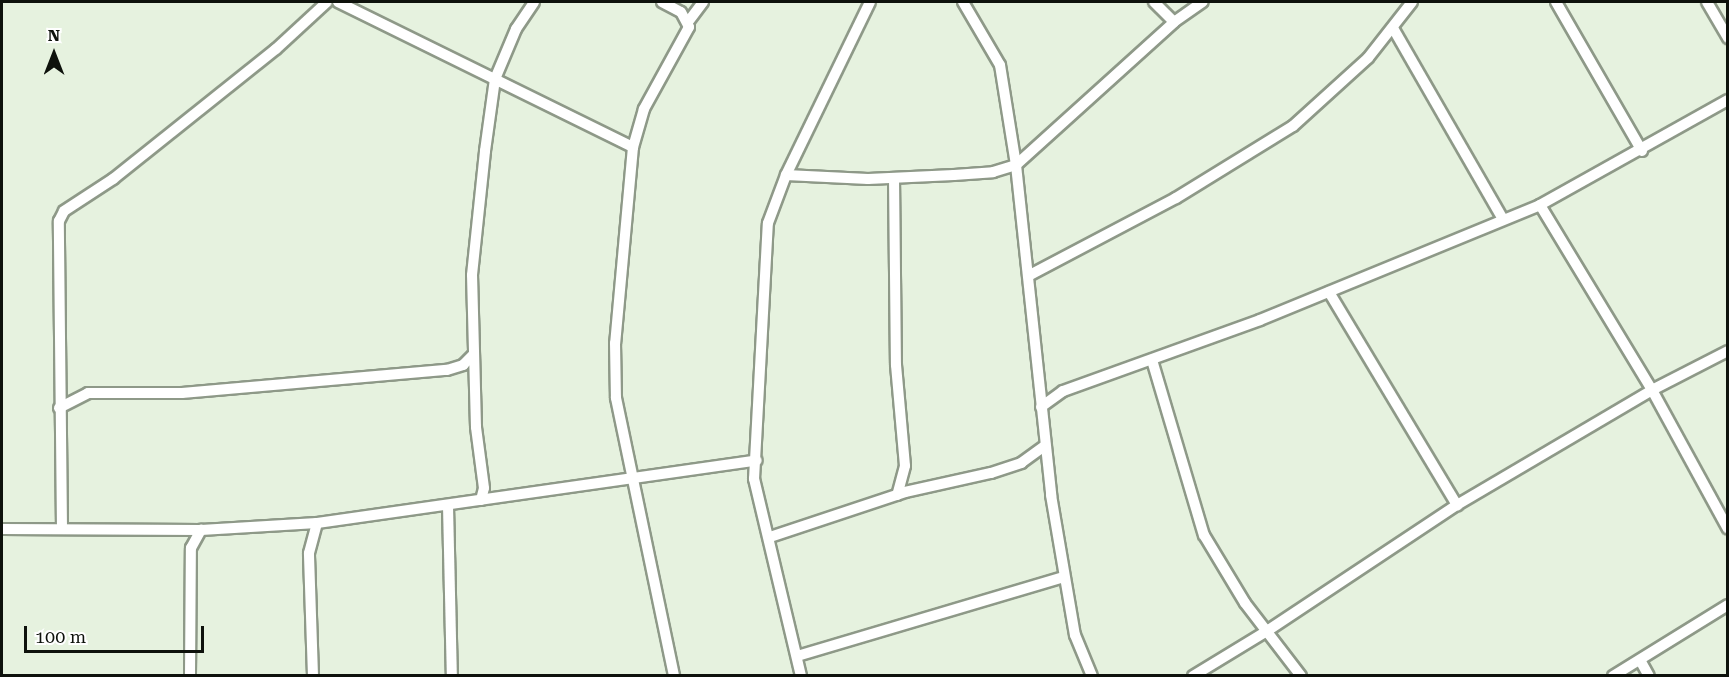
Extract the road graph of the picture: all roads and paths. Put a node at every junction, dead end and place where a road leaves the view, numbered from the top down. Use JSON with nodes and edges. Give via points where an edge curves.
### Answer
{"nodes":[{"id":1,"x":327,"y":2,"type":"edge"},
{"id":2,"x":338,"y":2,"type":"edge"},
{"id":3,"x":534,"y":2,"type":"edge"},
{"id":4,"x":662,"y":2,"type":"edge"},
{"id":5,"x":703,"y":2,"type":"edge"},
{"id":6,"x":870,"y":2,"type":"edge"},
{"id":7,"x":963,"y":2,"type":"edge"},
{"id":8,"x":1154,"y":2,"type":"edge"},
{"id":9,"x":1203,"y":2,"type":"edge"},
{"id":10,"x":1412,"y":2,"type":"edge"},
{"id":11,"x":1556,"y":2,"type":"edge"},
{"id":12,"x":1707,"y":2,"type":"edge"},
{"id":13,"x":688,"y":22,"type":"junction"},
{"id":14,"x":1174,"y":22,"type":"junction"},
{"id":15,"x":1393,"y":28,"type":"junction"},
{"id":16,"x":1728,"y":38,"type":"edge"},
{"id":17,"x":495,"y":79,"type":"junction"},
{"id":18,"x":1728,"y":100,"type":"edge"},
{"id":19,"x":633,"y":147,"type":"junction"},
{"id":20,"x":1642,"y":151,"type":"junction"},
{"id":21,"x":1016,"y":165,"type":"junction"},
{"id":22,"x":786,"y":175,"type":"junction"},
{"id":23,"x":894,"y":178,"type":"junction"},
{"id":24,"x":1540,"y":205,"type":"junction"},
{"id":25,"x":1503,"y":219,"type":"junction"},
{"id":26,"x":1028,"y":276,"type":"junction"},
{"id":27,"x":1329,"y":292,"type":"junction"},
{"id":28,"x":1728,"y":351,"type":"edge"},
{"id":29,"x":473,"y":355,"type":"junction"},
{"id":30,"x":1152,"y":360,"type":"junction"},
{"id":31,"x":1652,"y":390,"type":"junction"},
{"id":32,"x":1041,"y":407,"type":"junction"},
{"id":33,"x":59,"y":408,"type":"junction"},
{"id":34,"x":1044,"y":446,"type":"junction"},
{"id":35,"x":757,"y":460,"type":"junction"},
{"id":36,"x":632,"y":476,"type":"junction"},
{"id":37,"x":897,"y":495,"type":"junction"},
{"id":38,"x":481,"y":500,"type":"junction"},
{"id":39,"x":1457,"y":505,"type":"junction"},
{"id":40,"x":448,"y":506,"type":"junction"},
{"id":41,"x":317,"y":523,"type":"junction"},
{"id":42,"x":62,"y":528,"type":"junction"},
{"id":43,"x":2,"y":529,"type":"edge"},
{"id":44,"x":1728,"y":529,"type":"edge"},
{"id":45,"x":201,"y":530,"type":"junction"},
{"id":46,"x":770,"y":537,"type":"junction"},
{"id":47,"x":1064,"y":577,"type":"junction"},
{"id":48,"x":1728,"y":605,"type":"edge"},
{"id":49,"x":1267,"y":631,"type":"junction"},
{"id":50,"x":796,"y":656,"type":"junction"},
{"id":51,"x":1640,"y":660,"type":"junction"},
{"id":52,"x":190,"y":675,"type":"edge"},
{"id":53,"x":313,"y":675,"type":"edge"},
{"id":54,"x":452,"y":675,"type":"edge"},
{"id":55,"x":674,"y":675,"type":"edge"},
{"id":56,"x":801,"y":675,"type":"edge"},
{"id":57,"x":1092,"y":675,"type":"edge"},
{"id":58,"x":1193,"y":675,"type":"edge"},
{"id":59,"x":1301,"y":675,"type":"edge"},
{"id":60,"x":1613,"y":675,"type":"edge"},
{"id":61,"x":1649,"y":675,"type":"edge"}],
"edges":[{"from":1,"to":33,"type":"street","via":[[276,49],[64,212],[59,233]]},
{"from":2,"to":17,"type":"street"},
{"from":3,"to":17,"type":"street","via":[[516,29]]},
{"from":4,"to":13,"type":"street","via":[[681,12]]},
{"from":5,"to":13,"type":"street"},
{"from":6,"to":22,"type":"street"},
{"from":7,"to":21,"type":"street","via":[[1000,64]]},
{"from":8,"to":14,"type":"street"},
{"from":9,"to":14,"type":"street"},
{"from":10,"to":15,"type":"street"},
{"from":11,"to":20,"type":"street"},
{"from":12,"to":16,"type":"street"},
{"from":13,"to":19,"type":"street","via":[[682,44],[644,109]]},
{"from":14,"to":21,"type":"street"},
{"from":15,"to":25,"type":"street"},
{"from":15,"to":26,"type":"street","via":[[1341,86],[1293,126],[1176,198]]},
{"from":17,"to":19,"type":"street"},
{"from":17,"to":29,"type":"street","via":[[472,274]]},
{"from":18,"to":20,"type":"street"},
{"from":19,"to":36,"type":"street","via":[[615,343],[616,398]]},
{"from":20,"to":24,"type":"street"},
{"from":21,"to":23,"type":"street","via":[[993,172]]},
{"from":21,"to":26,"type":"street"},
{"from":22,"to":23,"type":"street"},
{"from":22,"to":35,"type":"street","via":[[768,223]]},
{"from":23,"to":37,"type":"street","via":[[896,365],[905,466]]},
{"from":24,"to":25,"type":"street"},
{"from":24,"to":31,"type":"street"},
{"from":25,"to":27,"type":"street"},
{"from":26,"to":32,"type":"street"},
{"from":27,"to":30,"type":"street"},
{"from":27,"to":39,"type":"street"},
{"from":28,"to":31,"type":"street"},
{"from":29,"to":33,"type":"street","via":[[463,365],[447,370],[194,393],[88,393]]},
{"from":29,"to":38,"type":"street","via":[[484,488]]},
{"from":30,"to":32,"type":"street","via":[[1063,391]]},
{"from":30,"to":49,"type":"street","via":[[1204,535],[1245,603]]},
{"from":31,"to":39,"type":"street"},
{"from":31,"to":44,"type":"street"},
{"from":32,"to":34,"type":"street"},
{"from":33,"to":42,"type":"street"},
{"from":34,"to":37,"type":"street","via":[[1021,463]]},
{"from":34,"to":47,"type":"street"},
{"from":35,"to":36,"type":"street"},
{"from":35,"to":46,"type":"street","via":[[754,479]]},
{"from":36,"to":38,"type":"street"},
{"from":36,"to":55,"type":"street"},
{"from":37,"to":46,"type":"street"},
{"from":38,"to":40,"type":"street"},
{"from":39,"to":49,"type":"street"},
{"from":40,"to":41,"type":"street"},
{"from":40,"to":54,"type":"street"},
{"from":41,"to":45,"type":"street"},
{"from":41,"to":53,"type":"street","via":[[309,553]]},
{"from":42,"to":43,"type":"street"},
{"from":42,"to":45,"type":"street"},
{"from":45,"to":52,"type":"street","via":[[191,548]]},
{"from":46,"to":50,"type":"street"},
{"from":47,"to":50,"type":"street"},
{"from":47,"to":57,"type":"street","via":[[1075,635]]},
{"from":48,"to":51,"type":"street"},
{"from":49,"to":58,"type":"street"},
{"from":49,"to":59,"type":"street"},
{"from":50,"to":56,"type":"street"},
{"from":51,"to":60,"type":"street"},
{"from":51,"to":61,"type":"street"}]}
